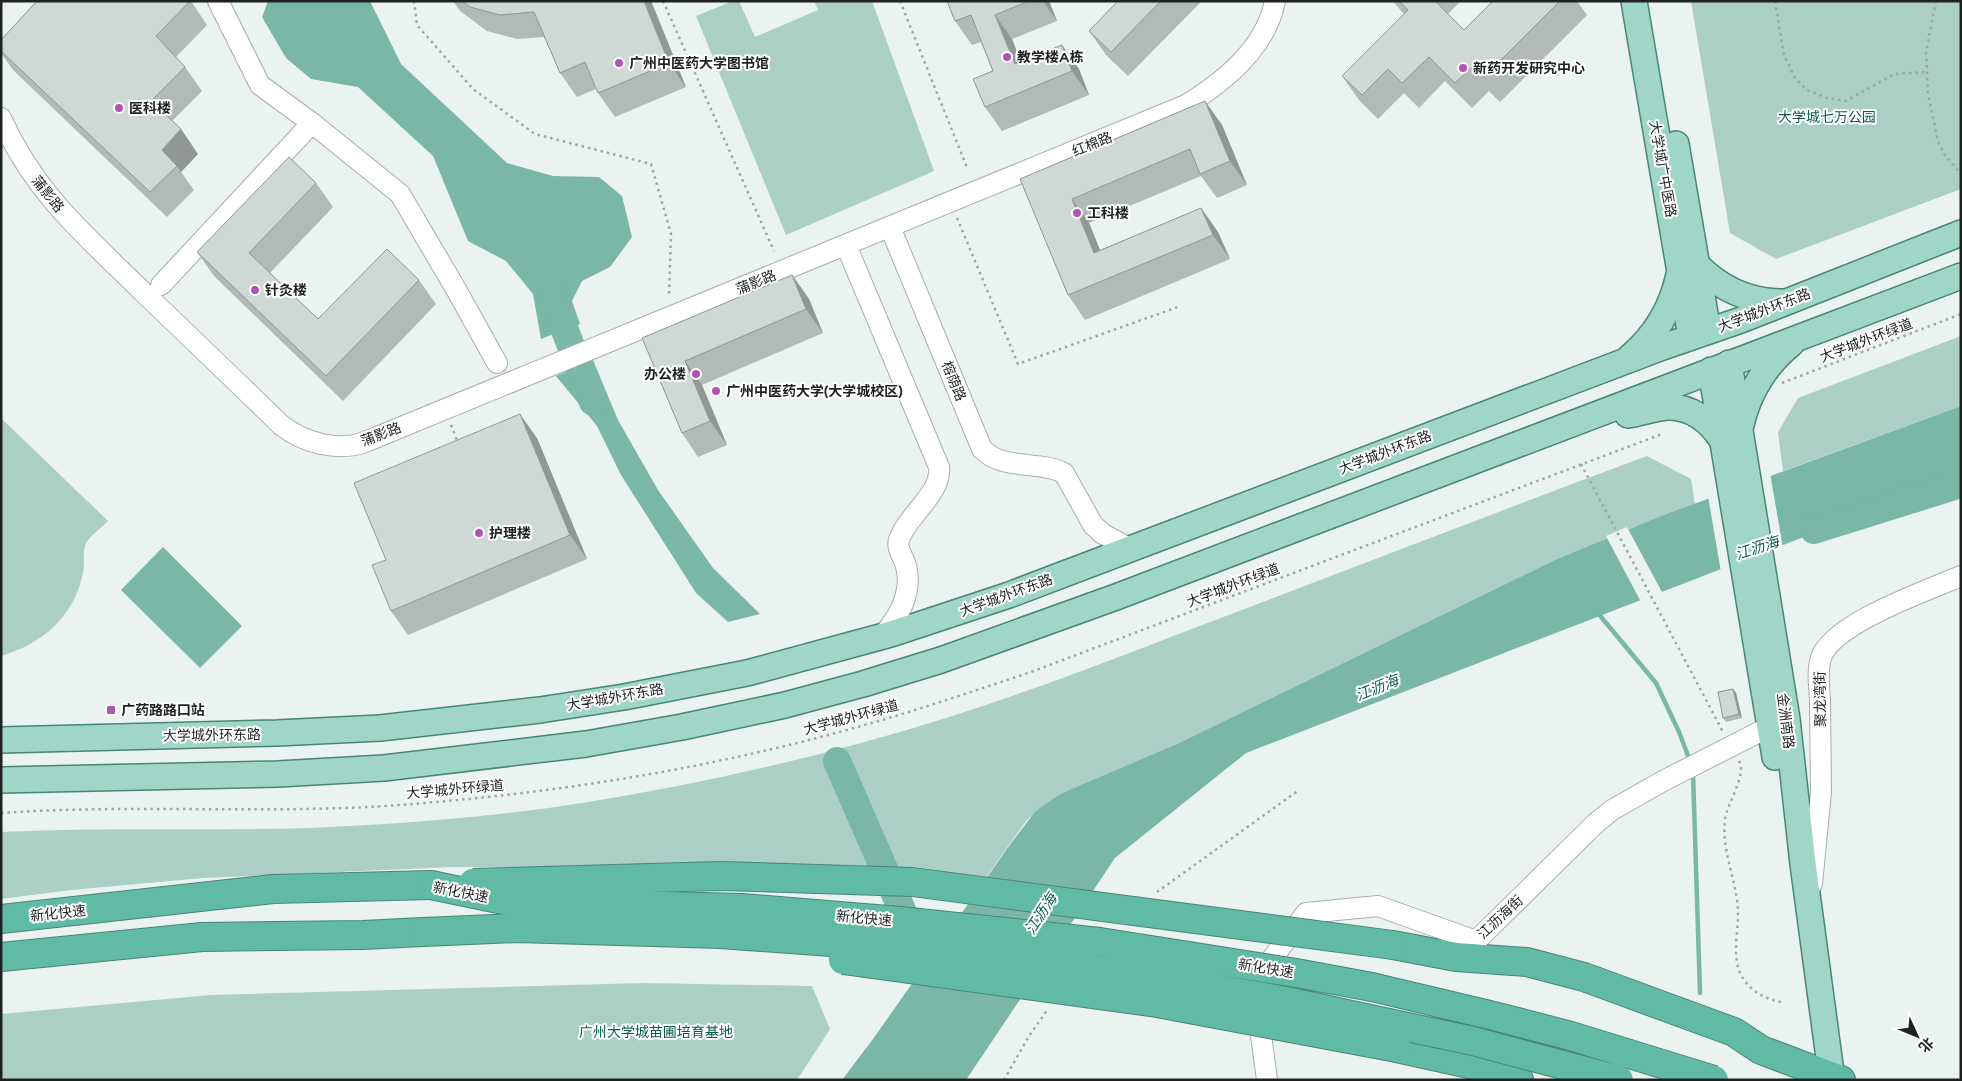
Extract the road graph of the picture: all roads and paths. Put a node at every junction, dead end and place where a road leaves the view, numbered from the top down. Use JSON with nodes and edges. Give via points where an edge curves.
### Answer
{"nodes":[{"id":1,"x":218,"y":1,"type":"edge"},
{"id":2,"x":414,"y":1,"type":"edge"},
{"id":3,"x":663,"y":1,"type":"edge"},
{"id":4,"x":900,"y":1,"type":"edge"},
{"id":5,"x":1275,"y":1,"type":"edge"},
{"id":6,"x":1634,"y":1,"type":"edge"},
{"id":7,"x":1652,"y":1,"type":"edge"},
{"id":8,"x":1774,"y":1,"type":"edge"},
{"id":9,"x":1936,"y":1,"type":"edge"},
{"id":10,"x":1926,"y":72,"type":"junction"},
{"id":11,"x":1,"y":118,"type":"edge"},
{"id":12,"x":312,"y":123,"type":"junction"},
{"id":13,"x":968,"y":170,"type":"dead end"},
{"id":14,"x":1961,"y":174,"type":"edge"},
{"id":15,"x":956,"y":215,"type":"dead end"},
{"id":16,"x":890,"y":227,"type":"junction"},
{"id":17,"x":1961,"y":233,"type":"edge"},
{"id":18,"x":868,"y":236,"type":"joint"},
{"id":19,"x":846,"y":245,"type":"junction"},
{"id":20,"x":774,"y":251,"type":"dead end"},
{"id":21,"x":1688,"y":267,"type":"junction"},
{"id":22,"x":1961,"y":276,"type":"edge"},
{"id":23,"x":161,"y":285,"type":"dead end"},
{"id":24,"x":669,"y":295,"type":"dead end"},
{"id":25,"x":1785,"y":302,"type":"junction"},
{"id":26,"x":1178,"y":307,"type":"dead end"},
{"id":27,"x":1961,"y":314,"type":"edge"},
{"id":28,"x":1699,"y":334,"type":"junction"},
{"id":29,"x":1801,"y":336,"type":"junction"},
{"id":30,"x":1624,"y":362,"type":"junction"},
{"id":31,"x":497,"y":363,"type":"dead end"},
{"id":32,"x":1720,"y":367,"type":"junction"},
{"id":33,"x":1778,"y":385,"type":"dead end"},
{"id":34,"x":1587,"y":417,"type":"junction"},
{"id":35,"x":450,"y":423,"type":"dead end"},
{"id":36,"x":1662,"y":434,"type":"dead end"},
{"id":37,"x":1732,"y":446,"type":"junction"},
{"id":38,"x":461,"y":450,"type":"edge"},
{"id":39,"x":1581,"y":464,"type":"junction"},
{"id":40,"x":1131,"y":549,"type":"junction"},
{"id":41,"x":1961,"y":576,"type":"edge"},
{"id":42,"x":882,"y":636,"type":"junction"},
{"id":43,"x":1771,"y":677,"type":"junction"},
{"id":44,"x":1771,"y":726,"type":"junction"},
{"id":45,"x":1,"y":740,"type":"edge"},
{"id":46,"x":1730,"y":746,"type":"junction"},
{"id":47,"x":1,"y":780,"type":"edge"},
{"id":48,"x":1,"y":813,"type":"edge"},
{"id":49,"x":431,"y":885,"type":"junction"},
{"id":50,"x":1809,"y":906,"type":"junction"},
{"id":51,"x":1,"y":919,"type":"edge"},
{"id":52,"x":423,"y":932,"type":"junction"},
{"id":53,"x":1,"y":957,"type":"edge"},
{"id":54,"x":1785,"y":1003,"type":"dead end"},
{"id":55,"x":1830,"y":1079,"type":"edge"},
{"id":56,"x":1267,"y":1080,"type":"edge"},
{"id":57,"x":1518,"y":1080,"type":"edge"},
{"id":58,"x":1619,"y":1080,"type":"edge"},
{"id":59,"x":1714,"y":1080,"type":"edge"}],
"edges":[{"from":1,"to":12,"type":"street","via":[[260,85]]},
{"from":2,"to":24,"type":"path","via":[[417,25],[473,90],[535,134],[650,164],[671,234]]},
{"from":3,"to":20,"type":"path"},
{"from":4,"to":13,"type":"path"},
{"from":5,"to":16,"type":"street","name":"红棉路","via":[[1266,27],[1246,56],[1219,82],[1186,105]]},
{"from":6,"to":21,"type":"main road","name":"大学城广中医路"},
{"from":7,"to":21,"type":"main road","name":"大学城广中医路"},
{"from":8,"to":10,"type":"path","via":[[1784,55],[1794,78],[1807,90],[1846,101],[1894,74]]},
{"from":9,"to":10,"type":"path","via":[[1929,29]]},
{"from":10,"to":14,"type":"path","via":[[1938,141],[1944,154]]},
{"from":11,"to":19,"type":"street","name":"蒲影路","via":[[31,173],[64,214],[281,425],[307,440],[327,445],[366,442]]},
{"from":12,"to":23,"type":"street"},
{"from":12,"to":31,"type":"street","via":[[400,194]]},
{"from":15,"to":26,"type":"path","via":[[1018,364]]},
{"from":16,"to":18,"type":"street","name":"红棉路"},
{"from":16,"to":40,"type":"street","name":"榕荫路","via":[[982,449],[997,459],[1064,473],[1092,525]]},
{"from":17,"to":25,"type":"main road","name":"大学城外环东路"},
{"from":18,"to":19,"type":"street","name":"蒲影路"},
{"from":19,"to":42,"type":"street","via":[[939,467],[933,490],[898,541],[907,572],[906,592],[898,614]]},
{"from":21,"to":25,"type":"main road","via":[[1731,290],[1756,299]]},
{"from":21,"to":28,"type":"main road","name":"大学城广中医路"},
{"from":21,"to":30,"type":"main road","via":[[1661,320],[1645,342]]},
{"from":22,"to":29,"type":"main road"},
{"from":25,"to":28,"type":"main road","name":"大学城外环东路"},
{"from":27,"to":33,"type":"path","name":"大学城外环绿道"},
{"from":28,"to":30,"type":"main road","name":"大学城外环东路"},
{"from":29,"to":32,"type":"main road"},
{"from":29,"to":37,"type":"main road","via":[[1778,356],[1757,383]]},
{"from":30,"to":40,"type":"main road","name":"大学城外环东路"},
{"from":32,"to":34,"type":"main road"},
{"from":32,"to":37,"type":"main road","name":"金洲南路"},
{"from":34,"to":37,"type":"main road","via":[[1680,408],[1702,418]]},
{"from":34,"to":47,"type":"main road","via":[[1116,597],[941,660],[740,715],[545,750],[376,768]]},
{"from":35,"to":38,"type":"path"},
{"from":36,"to":39,"type":"path","name":"大学城外环绿道"},
{"from":37,"to":43,"type":"main road","name":"金洲南路"},
{"from":39,"to":46,"type":"path"},
{"from":39,"to":48,"type":"path","name":"大学城外环绿道","via":[[1031,672],[858,727],[765,749],[620,779],[417,803],[300,810],[117,809]]},
{"from":40,"to":42,"type":"main road","name":"大学城外环东路","via":[[1001,598]]},
{"from":41,"to":50,"type":"street","name":"聚龙湾街","via":[[1852,626],[1828,645],[1821,657],[1818,685],[1818,836]]},
{"from":42,"to":45,"type":"main road","name":"大学城外环东路","via":[[732,676],[530,711],[340,731]]},
{"from":43,"to":44,"type":"main road","name":"金洲南路"},
{"from":43,"to":50,"type":"main road","name":"金洲南路","via":[[1787,718]]},
{"from":44,"to":46,"type":"street","name":"江沥海街"},
{"from":44,"to":55,"type":"main road","name":"金洲南路"},
{"from":46,"to":54,"type":"path","via":[[1741,765],[1741,774],[1725,819],[1726,856],[1737,901],[1738,969],[1756,992],[1766,999]]},
{"from":46,"to":56,"type":"street","name":"江沥海街","via":[[1604,816],[1476,941],[1378,906],[1306,913],[1254,983]]},
{"from":49,"to":51,"type":"highway","name":"新化快速","via":[[273,890]]},
{"from":49,"to":55,"type":"highway","bridge":true,"via":[[721,876],[912,882],[1393,945],[1456,957],[1527,962],[1584,977],[1734,1032],[1761,1050]]},
{"from":49,"to":59,"type":"highway","name":"新化快速","bridge":true,"via":[[512,902],[742,908],[900,921],[1118,945],[1372,987],[1571,1036]]},
{"from":50,"to":55,"type":"main road","name":"金洲南路"},
{"from":52,"to":53,"type":"highway","name":"新化快速","via":[[202,937]]},
{"from":52,"to":57,"type":"highway","bridge":true,"via":[[757,949],[1120,998],[1397,1048],[1474,1065]]},
{"from":52,"to":58,"type":"highway","name":"新化快速","bridge":true,"via":[[517,928],[701,933],[980,953],[1286,1000],[1473,1041]]}]}
